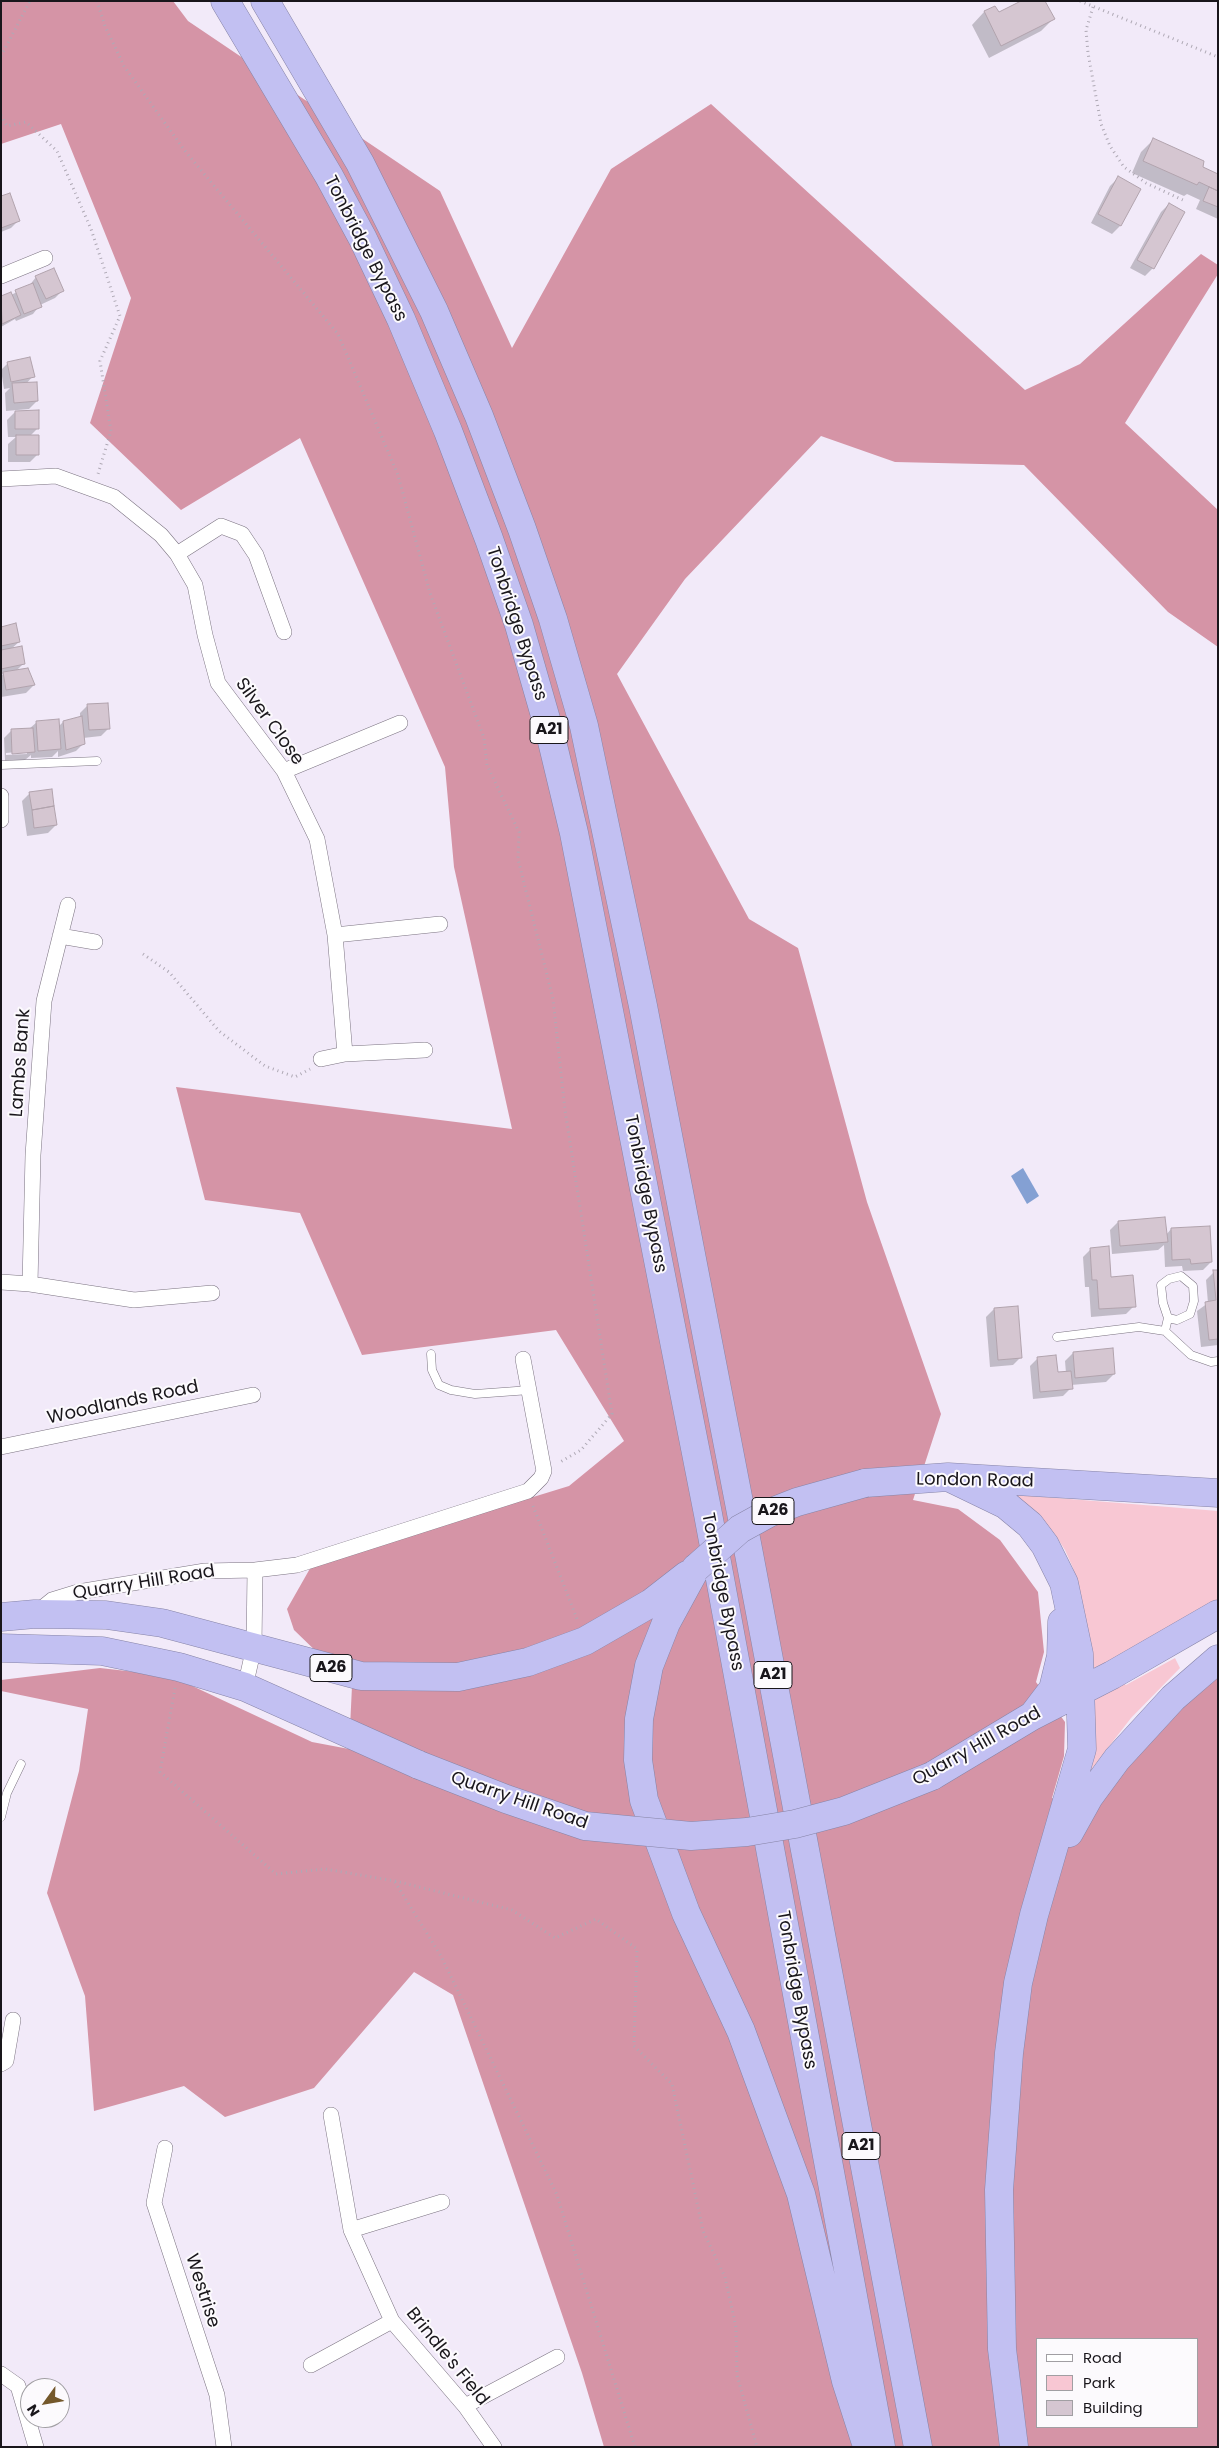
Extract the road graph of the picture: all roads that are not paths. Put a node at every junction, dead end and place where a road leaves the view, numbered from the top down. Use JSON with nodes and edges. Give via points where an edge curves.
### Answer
{"nodes":[{"id":1,"x":225,"y":1,"type":"edge"},
{"id":2,"x":265,"y":1,"type":"edge"},
{"id":3,"x":45,"y":258,"type":"dead end"},
{"id":4,"x":1,"y":276,"type":"edge"},
{"id":5,"x":1,"y":479,"type":"edge"},
{"id":6,"x":177,"y":554,"type":"junction"},
{"id":7,"x":284,"y":632,"type":"dead end"},
{"id":8,"x":400,"y":723,"type":"dead end"},
{"id":9,"x":97,"y":761,"type":"dead end"},
{"id":10,"x":1,"y":765,"type":"edge"},
{"id":11,"x":284,"y":771,"type":"junction"},
{"id":12,"x":1,"y":796,"type":"edge"},
{"id":13,"x":1,"y":820,"type":"edge"},
{"id":14,"x":68,"y":905,"type":"dead end"},
{"id":15,"x":440,"y":924,"type":"dead end"},
{"id":16,"x":60,"y":936,"type":"junction"},
{"id":17,"x":335,"y":936,"type":"junction"},
{"id":18,"x":95,"y":942,"type":"dead end"},
{"id":19,"x":425,"y":1050,"type":"dead end"},
{"id":20,"x":345,"y":1054,"type":"junction"},
{"id":21,"x":321,"y":1059,"type":"road end"},
{"id":22,"x":1,"y":1282,"type":"edge"},
{"id":23,"x":30,"y":1284,"type":"junction"},
{"id":24,"x":212,"y":1293,"type":"dead end"},
{"id":25,"x":1168,"y":1318,"type":"junction"},
{"id":26,"x":1165,"y":1332,"type":"junction"},
{"id":27,"x":1057,"y":1337,"type":"dead end"},
{"id":28,"x":431,"y":1354,"type":"dead end"},
{"id":29,"x":524,"y":1359,"type":"dead end"},
{"id":30,"x":1218,"y":1361,"type":"edge"},
{"id":31,"x":530,"y":1390,"type":"junction"},
{"id":32,"x":253,"y":1395,"type":"dead end"},
{"id":33,"x":1,"y":1447,"type":"edge"},
{"id":34,"x":948,"y":1477,"type":"junction"},
{"id":35,"x":1218,"y":1493,"type":"edge"},
{"id":36,"x":255,"y":1570,"type":"junction"},
{"id":37,"x":1064,"y":1583,"type":"junction"},
{"id":38,"x":658,"y":1613,"type":"junction"},
{"id":39,"x":35,"y":1614,"type":"junction"},
{"id":40,"x":1218,"y":1614,"type":"edge"},
{"id":41,"x":1,"y":1617,"type":"edge"},
{"id":42,"x":254,"y":1647,"type":"junction"},
{"id":43,"x":1,"y":1648,"type":"edge"},
{"id":44,"x":1218,"y":1659,"type":"edge"},
{"id":45,"x":245,"y":1686,"type":"junction"},
{"id":46,"x":1080,"y":1692,"type":"junction"},
{"id":47,"x":1032,"y":1716,"type":"junction"},
{"id":48,"x":21,"y":1764,"type":"dead end"},
{"id":49,"x":1,"y":1817,"type":"edge"},
{"id":50,"x":1046,"y":1876,"type":"junction"},
{"id":51,"x":13,"y":2020,"type":"dead end"},
{"id":52,"x":1,"y":2064,"type":"edge"},
{"id":53,"x":331,"y":2115,"type":"dead end"},
{"id":54,"x":165,"y":2148,"type":"dead end"},
{"id":55,"x":442,"y":2202,"type":"dead end"},
{"id":56,"x":351,"y":2230,"type":"junction"},
{"id":57,"x":392,"y":2321,"type":"junction"},
{"id":58,"x":557,"y":2357,"type":"dead end"},
{"id":59,"x":311,"y":2365,"type":"dead end"},
{"id":60,"x":1,"y":2374,"type":"edge"},
{"id":61,"x":465,"y":2406,"type":"junction"},
{"id":62,"x":36,"y":2447,"type":"edge"},
{"id":63,"x":224,"y":2447,"type":"edge"},
{"id":64,"x":494,"y":2447,"type":"edge"},
{"id":65,"x":867,"y":2447,"type":"edge"},
{"id":66,"x":881,"y":2447,"type":"edge"},
{"id":67,"x":918,"y":2447,"type":"edge"},
{"id":68,"x":1014,"y":2447,"type":"edge"}],
"edges":[{"from":1,"to":66,"type":"highway","name":"Tonbridge Bypass","number":"A21","via":[[329,176],[401,320],[489,539],[519,625],[550,732],[574,834],[702,1485]]},
{"from":2,"to":67,"type":"highway","name":"Tonbridge Bypass","number":"A21","via":[[360,163],[434,311],[522,529],[553,619],[584,726],[643,1006]]},
{"from":3,"to":4,"type":"street"},
{"from":5,"to":6,"type":"street","name":"Silver Close","via":[[56,476],[114,497],[161,535]]},
{"from":6,"to":7,"type":"street","via":[[222,526],[242,534],[256,555]]},
{"from":6,"to":11,"type":"street","name":"Silver Close","via":[[195,585],[218,682]]},
{"from":8,"to":11,"type":"street"},
{"from":9,"to":10,"type":"lane"},
{"from":11,"to":17,"type":"street","name":"Silver Close","via":[[317,839]]},
{"from":12,"to":13,"type":"street"},
{"from":14,"to":16,"type":"street","name":"Lambs Bank"},
{"from":15,"to":17,"type":"street"},
{"from":16,"to":18,"type":"street"},
{"from":16,"to":23,"type":"street","name":"Lambs Bank","via":[[44,1001],[33,1155]]},
{"from":17,"to":20,"type":"street","name":"Silver Close"},
{"from":19,"to":20,"type":"street"},
{"from":20,"to":21,"type":"street"},
{"from":22,"to":23,"type":"street"},
{"from":23,"to":24,"type":"street","via":[[134,1300]]},
{"from":25,"to":25,"type":"lane","via":[[1161,1286],[1169,1279],[1182,1276],[1193,1286],[1194,1301],[1190,1314],[1177,1320]]},
{"from":25,"to":26,"type":"lane"},
{"from":26,"to":27,"type":"lane","via":[[1139,1327]]},
{"from":26,"to":30,"type":"lane","via":[[1191,1354],[1211,1362]]},
{"from":28,"to":31,"type":"lane","via":[[432,1370],[439,1385],[451,1390],[475,1394]]},
{"from":29,"to":31,"type":"street"},
{"from":31,"to":36,"type":"street","name":"Quarry Hill Road","via":[[544,1471],[528,1491],[297,1565]]},
{"from":32,"to":33,"type":"street","name":"Woodlands Road"},
{"from":34,"to":35,"type":"highway","name":"London Road","number":"A26"},
{"from":34,"to":37,"type":"highway","number":"A26","via":[[1006,1505],[1030,1524],[1045,1545]]},
{"from":34,"to":38,"type":"highway","name":"London Road","number":"A26","bridge":true,"via":[[865,1483],[769,1513],[740,1529],[696,1568]]},
{"from":36,"to":39,"type":"street","name":"Quarry Hill Road","via":[[205,1571],[78,1592],[52,1600]]},
{"from":36,"to":42,"type":"street"},
{"from":37,"to":46,"type":"highway","via":[[1079,1654]]},
{"from":37,"to":47,"type":"highway","number":"A26","via":[[1061,1656],[1053,1689]]},
{"from":38,"to":42,"type":"highway","name":"Quarry Hill Road","number":"A26","via":[[528,1662],[458,1677],[361,1676]]},
{"from":38,"to":65,"type":"highway","name":"London Road","via":[[638,1720],[638,1760],[644,1800],[686,1914],[741,2031],[801,2194],[846,2381]]},
{"from":39,"to":41,"type":"highway","name":"Quarry Hill Road","number":"A26"},
{"from":39,"to":42,"type":"highway","name":"Quarry Hill Road","number":"A26","via":[[106,1615],[162,1623]]},
{"from":40,"to":46,"type":"highway","name":"Quarry Hill Road","number":"A26"},
{"from":42,"to":45,"type":"street"},
{"from":43,"to":45,"type":"highway","name":"Quarry Hill Road","number":"A26","via":[[102,1651],[179,1667]]},
{"from":44,"to":50,"type":"highway","via":[[1173,1698],[1117,1759],[1089,1797]]},
{"from":45,"to":47,"type":"highway","name":"Quarry Hill Road","number":"A26","bridge":true,"via":[[419,1765],[585,1826],[691,1836],[747,1832],[844,1811],[932,1776]]},
{"from":46,"to":47,"type":"highway","name":"Quarry Hill Road","number":"A26"},
{"from":46,"to":50,"type":"highway","via":[[1082,1749]]},
{"from":48,"to":49,"type":"lane","via":[[7,1793]]},
{"from":50,"to":68,"type":"highway","via":[[1018,1984],[1008,2053],[999,2190],[1002,2349]]},
{"from":51,"to":52,"type":"street","via":[[6,2061]]},
{"from":53,"to":56,"type":"street","name":"Brindle's Field"},
{"from":54,"to":63,"type":"street","name":"Westrise","via":[[154,2203],[217,2395]]},
{"from":55,"to":56,"type":"street"},
{"from":56,"to":57,"type":"street","name":"Brindle's Field"},
{"from":57,"to":59,"type":"street"},
{"from":57,"to":61,"type":"street","name":"Brindle's Field"},
{"from":58,"to":61,"type":"street"},
{"from":60,"to":62,"type":"street","via":[[18,2386]]},
{"from":61,"to":64,"type":"street","name":"Brindle's Field"}]}
